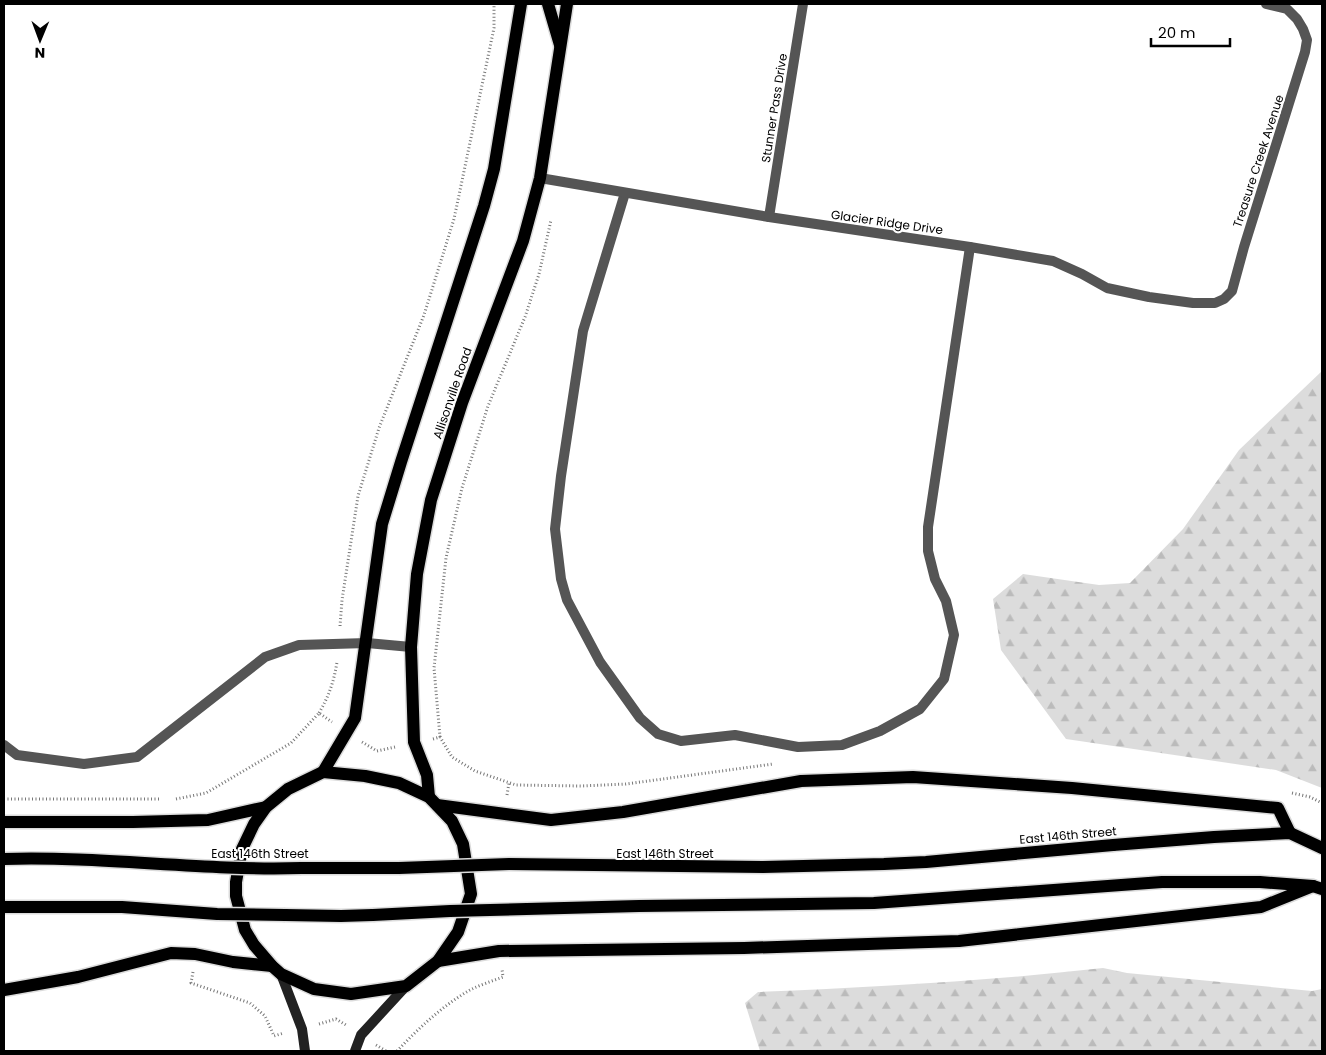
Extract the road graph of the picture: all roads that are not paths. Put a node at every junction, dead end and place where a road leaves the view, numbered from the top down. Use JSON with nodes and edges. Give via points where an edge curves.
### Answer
{"nodes":[{"id":1,"x":521,"y":4,"type":"edge"},
{"id":2,"x":548,"y":4,"type":"edge"},
{"id":3,"x":567,"y":4,"type":"edge"},
{"id":4,"x":804,"y":4,"type":"edge"},
{"id":5,"x":1266,"y":4,"type":"edge"},
{"id":6,"x":560,"y":47,"type":"junction"},
{"id":7,"x":540,"y":178,"type":"junction"},
{"id":8,"x":625,"y":193,"type":"junction"},
{"id":9,"x":768,"y":217,"type":"junction"},
{"id":10,"x":970,"y":247,"type":"junction"},
{"id":11,"x":1224,"y":299,"type":"joint"},
{"id":12,"x":367,"y":643,"type":"junction"},
{"id":13,"x":411,"y":647,"type":"junction"},
{"id":14,"x":4,"y":745,"type":"edge"},
{"id":15,"x":323,"y":772,"type":"junction"},
{"id":16,"x":433,"y":801,"type":"junction"},
{"id":17,"x":266,"y":808,"type":"junction"},
{"id":18,"x":4,"y":822,"type":"edge"},
{"id":19,"x":1290,"y":833,"type":"junction"},
{"id":20,"x":1322,"y":848,"type":"edge"},
{"id":21,"x":4,"y":859,"type":"edge"},
{"id":22,"x":1318,"y":887,"type":"edge"},
{"id":23,"x":4,"y":907,"type":"edge"},
{"id":24,"x":438,"y":961,"type":"junction"},
{"id":25,"x":276,"y":970,"type":"junction"},
{"id":26,"x":406,"y":986,"type":"junction"},
{"id":27,"x":4,"y":990,"type":"edge"},
{"id":28,"x":305,"y":1051,"type":"edge"},
{"id":29,"x":355,"y":1051,"type":"edge"}],
"edges":[{"from":1,"to":12,"type":"main road","via":[[494,169],[382,524]]},
{"from":2,"to":6,"type":"main road"},
{"from":3,"to":6,"type":"main road","name":"Allisonville Road"},
{"from":4,"to":9,"type":"street","name":"Stunner Pass Drive"},
{"from":5,"to":11,"type":"street","name":"Treasure Creek Avenue","via":[[1288,9],[1304,29],[1307,40],[1232,291]]},
{"from":6,"to":7,"type":"main road","name":"Allisonville Road"},
{"from":7,"to":8,"type":"street","name":"Glacier Ridge Drive"},
{"from":7,"to":13,"type":"main road","name":"Allisonville Road","via":[[523,240],[462,403],[431,500],[417,574]]},
{"from":8,"to":9,"type":"street","name":"Glacier Ridge Drive"},
{"from":8,"to":10,"type":"street","via":[[583,331],[555,529],[561,580],[600,662],[640,718],[658,734],[681,741],[736,735],[798,747],[842,745],[880,731],[920,709],[944,679],[954,634],[928,551],[928,527]]},
{"from":9,"to":10,"type":"street","name":"Glacier Ridge Drive"},
{"from":10,"to":11,"type":"street","name":"Glacier Ridge Drive","via":[[1053,262],[1107,288],[1149,297],[1193,303],[1214,303]]},
{"from":12,"to":13,"type":"street"},
{"from":12,"to":14,"type":"street","via":[[298,645],[265,657],[137,757],[84,764],[17,755]]},
{"from":12,"to":15,"type":"main road","via":[[355,718]]},
{"from":13,"to":16,"type":"main road","name":"Allisonville Road","via":[[414,742]]},
{"from":15,"to":16,"type":"main road","via":[[399,783]]},
{"from":15,"to":17,"type":"main road","via":[[288,789]]},
{"from":16,"to":19,"type":"main road","via":[[551,820],[623,812],[801,781],[913,777],[1278,808]]},
{"from":16,"to":24,"type":"main road","via":[[452,821],[463,844],[470,894],[458,932]]},
{"from":17,"to":18,"type":"main road","via":[[208,820]]},
{"from":17,"to":25,"type":"main road","via":[[242,849],[236,896],[245,930]]},
{"from":19,"to":20,"type":"main road","name":"East 146th Street"},
{"from":19,"to":21,"type":"main road","name":"East 146th Street","bridge":true,"via":[[926,862],[763,867],[510,864],[274,868],[53,858]]},
{"from":22,"to":23,"type":"main road","bridge":true,"via":[[1260,882],[1162,882],[874,903],[639,906],[341,916],[217,914],[122,907]]},
{"from":22,"to":24,"type":"main road","via":[[1262,907],[959,941],[744,948],[499,950]]},
{"from":24,"to":26,"type":"main road"},
{"from":25,"to":26,"type":"main road","via":[[314,989],[351,994]]},
{"from":25,"to":27,"type":"main road","via":[[195,954],[171,953],[78,978]]},
{"from":25,"to":28,"type":"main road","via":[[302,1029]]},
{"from":26,"to":29,"type":"main road","via":[[361,1034]]}]}
